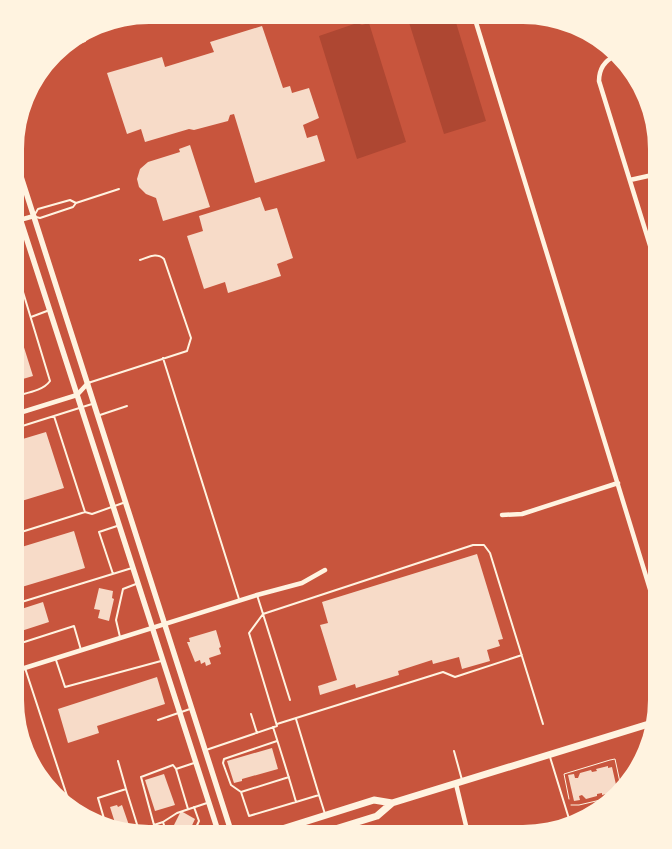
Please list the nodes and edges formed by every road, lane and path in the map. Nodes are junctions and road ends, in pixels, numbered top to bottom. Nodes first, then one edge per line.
1 (476, 24) edge
2 (610, 59) edge
3 (648, 176) edge
4 (630, 180) junction
5 (24, 185) edge
6 (119, 189) dead end
7 (76, 203) junction
8 (34, 216) junction
9 (24, 218) edge
10 (24, 237) edge
11 (648, 239) edge
12 (140, 260) dead end
13 (24, 295) edge
14 (50, 310) junction
15 (31, 317) junction
16 (163, 358) junction
17 (88, 383) junction
18 (24, 394) edge
19 (77, 395) junction
20 (94, 404) junction
21 (127, 406) dead end
22 (81, 408) junction
23 (24, 412) edge
24 (98, 415) junction
25 (54, 416) junction
26 (24, 425) edge
27 (618, 483) junction
28 (126, 502) junction
29 (113, 507) junction
30 (85, 512) junction
31 (502, 515) dead end
32 (119, 525) junction
33 (24, 531) edge
34 (133, 567) junction
35 (325, 570) dead end
36 (113, 574) junction
37 (648, 582) edge
38 (138, 584) junction
39 (257, 595) junction
40 (24, 601) edge
41 (240, 601) junction
42 (263, 614) junction
43 (165, 624) junction
44 (152, 628) junction
45 (120, 638) junction
46 (24, 642) edge
47 (81, 650) junction
48 (522, 655) junction
49 (56, 658) junction
50 (163, 660) junction
51 (25, 668) joint
52 (290, 700) dead end
53 (192, 708) junction
54 (180, 712) junction
55 (251, 714) dead end
56 (295, 718) junction
57 (158, 720) dead end
58 (277, 724) junction
59 (543, 724) dead end
60 (646, 725) edge
61 (273, 727) junction
62 (257, 732) junction
63 (277, 741) junction
64 (206, 750) junction
65 (454, 751) dead end
66 (550, 755) junction
67 (118, 761) dead end
68 (196, 762) junction
69 (176, 769) junction
70 (289, 777) junction
71 (619, 780) edge
72 (459, 782) junction
73 (126, 789) junction
74 (241, 792) junction
75 (66, 794) edge
76 (318, 795) junction
77 (597, 801) edge
78 (296, 802) junction
79 (208, 803) junction
80 (392, 803) junction
81 (194, 808) junction
82 (188, 809) junction
83 (325, 815) junction
84 (103, 817) edge
85 (568, 817) edge
86 (164, 822) junction
87 (137, 825) edge
88 (165, 825) edge
89 (197, 825) edge
90 (215, 825) edge
91 (229, 825) edge
92 (294, 825) edge
93 (347, 825) edge
94 (466, 825) edge

1 - 27 street
2 - 4 street
3 - 4 street
4 - 11 street
5 - 8 main road
6 - 7 lane
7 - 8 lane
7 - 8 lane
8 - 9 street
8 - 17 main road
10 - 14 main road
12 - 16 lane
13 - 15 lane
14 - 15 lane
14 - 19 main road
15 - 18 lane
16 - 17 lane
16 - 41 lane
17 - 19 street
17 - 20 main road
19 - 22 main road
19 - 23 street
20 - 22 lane
20 - 24 main road
21 - 24 lane
22 - 25 lane
22 - 29 main road
24 - 28 main road
25 - 26 lane
25 - 30 lane
27 - 31 street
27 - 37 street
28 - 29 lane
28 - 43 main road
29 - 30 lane
29 - 32 main road
30 - 33 lane
32 - 34 main road
32 - 36 lane
34 - 36 lane
34 - 38 main road
35 - 39 street
36 - 40 lane
38 - 44 main road
38 - 45 lane
39 - 41 street
39 - 42 lane
41 - 43 street
42 - 48 lane
42 - 52 lane
42 - 58 lane
43 - 44 street
43 - 53 main road
44 - 45 street
44 - 50 main road
45 - 47 street
46 - 47 lane
47 - 49 street
48 - 56 lane
48 - 59 lane
49 - 50 lane
49 - 51 street
50 - 54 main road
51 - 75 lane
53 - 54 lane
53 - 64 main road
54 - 57 lane
54 - 68 main road
55 - 62 lane
56 - 58 lane
56 - 76 lane
58 - 61 lane
60 - 66 main road
61 - 62 lane
61 - 63 lane
62 - 64 lane
63 - 70 lane
63 - 74 lane
64 - 91 main road
65 - 72 lane
66 - 72 main road
66 - 85 lane
67 - 73 lane
68 - 69 lane
68 - 79 main road
69 - 82 lane
69 - 86 lane
70 - 74 lane
70 - 78 lane
71 - 77 path
72 - 80 main road
72 - 94 street
73 - 84 lane
73 - 87 lane
74 - 78 lane
76 - 78 lane
76 - 83 lane
79 - 81 lane
79 - 90 main road
80 - 83 main road
80 - 93 main road
81 - 82 lane
81 - 89 lane
82 - 86 lane
83 - 92 main road
86 - 88 lane

